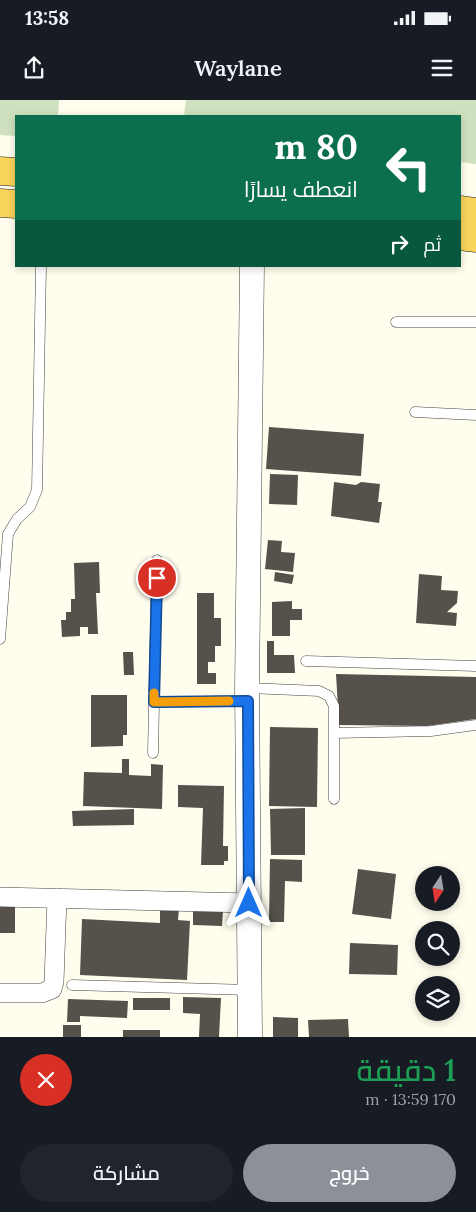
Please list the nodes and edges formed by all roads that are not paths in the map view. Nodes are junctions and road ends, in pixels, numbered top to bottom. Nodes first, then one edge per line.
1 (0, 170) edge
2 (15, 172) edge
3 (0, 203) edge
4 (15, 204) edge
5 (461, 210) edge
6 (476, 212) edge
7 (461, 236) edge
8 (476, 238) edge
9 (41, 267) edge
10 (252, 267) edge
11 (396, 322) dead end
12 (476, 322) edge
13 (415, 412) dead end
14 (476, 415) edge
15 (157, 560) dead end
16 (0, 639) edge
17 (306, 661) dead end
18 (476, 666) edge
19 (248, 695) junction
20 (154, 702) junction
21 (476, 725) edge
22 (334, 732) junction
23 (153, 753) dead end
24 (334, 799) dead end
25 (0, 897) edge
26 (56, 898) junction
27 (249, 903) junction
28 (72, 985) dead end
29 (250, 990) junction
30 (0, 993) edge
31 (250, 1037) edge

1 - 2 highway
3 - 4 highway
5 - 6 highway
7 - 8 highway
9 - 16 lane
10 - 19 street
11 - 12 lane
13 - 14 lane
15 - 20 lane
17 - 18 lane
19 - 20 lane
19 - 22 lane
19 - 27 street
20 - 23 lane
21 - 22 lane
22 - 24 lane
25 - 26 street
26 - 27 street
26 - 30 street
27 - 29 street
28 - 29 lane
29 - 31 street

